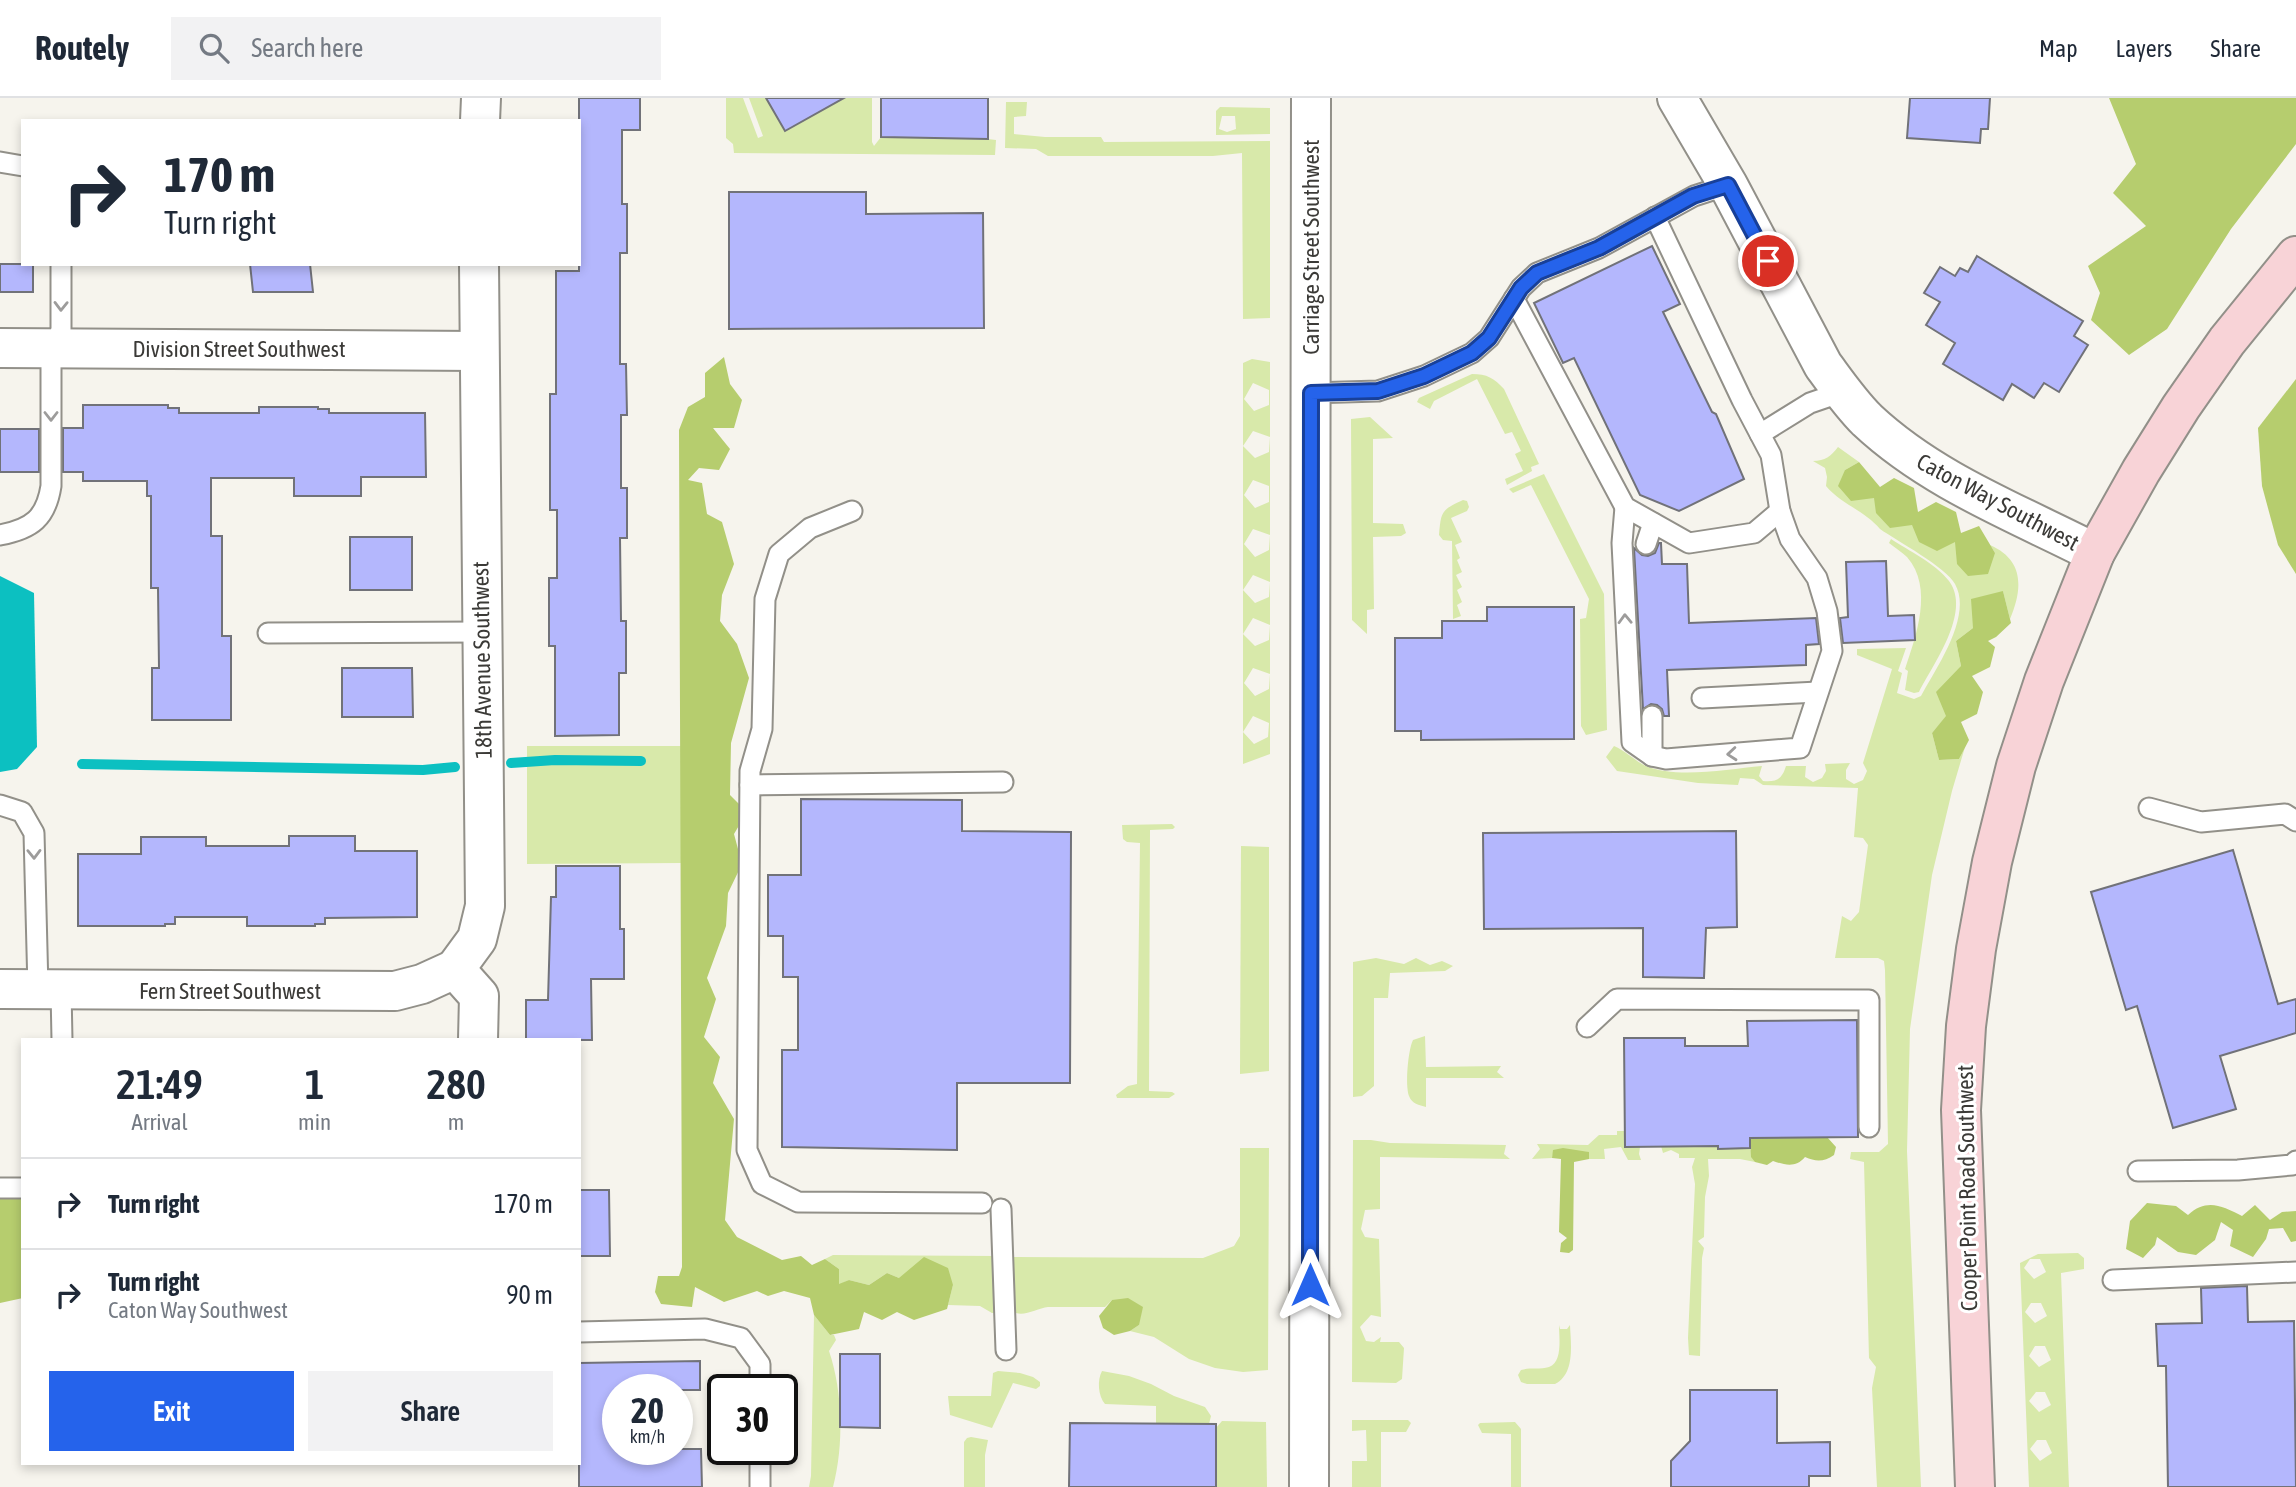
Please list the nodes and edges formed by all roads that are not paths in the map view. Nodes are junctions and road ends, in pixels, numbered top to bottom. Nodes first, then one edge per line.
1 (481, 98) edge
2 (1311, 98) edge
3 (1677, 98) edge
4 (480, 119) edge
5 (0, 162) edge
6 (21, 166) edge
7 (1728, 185) junction
8 (1655, 217) junction
9 (2296, 256) edge
10 (61, 266) edge
11 (479, 266) edge
12 (1514, 299) junction
13 (0, 348) edge
14 (56, 348) junction
15 (478, 351) junction
16 (1842, 392) junction
17 (1311, 393) junction
18 (1760, 435) junction
19 (1625, 507) junction
20 (852, 511) dead end
21 (1780, 511) junction
22 (1653, 523) junction
23 (0, 534) edge
24 (1646, 544) dead end
25 (2095, 553) junction
26 (481, 632) junction
27 (268, 633) dead end
28 (1818, 692) junction
29 (1702, 698) dead end
30 (1652, 716) dead end
31 (1652, 756) junction
32 (1003, 782) dead end
33 (750, 785) junction
34 (0, 805) edge
35 (2149, 808) dead end
36 (2296, 821) edge
37 (455, 968) junction
38 (0, 989) edge
39 (49, 990) junction
40 (1587, 1027) dead end
41 (61, 1038) edge
42 (478, 1038) edge
43 (1869, 1127) dead end
44 (2296, 1161) edge
45 (2138, 1171) dead end
46 (0, 1188) edge
47 (21, 1188) edge
48 (982, 1203) dead end
49 (1001, 1209) dead end
50 (2296, 1272) edge
51 (2113, 1280) dead end
52 (581, 1332) edge
53 (1006, 1350) dead end
54 (760, 1374) edge
55 (760, 1465) edge
56 (760, 1487) edge
57 (1309, 1487) edge
58 (1975, 1487) edge

1 - 4 street
2 - 17 street, Carriage Street Southwest
3 - 7 street, Caton Way Southwest
5 - 6 lane
7 - 8 lane
7 - 16 street, Caton Way Southwest
8 - 12 lane
8 - 18 lane
9 - 25 main road, Cooper Point Road Southwest
10 -> 14 lane
11 - 15 street, 18th Avenue Southwest
12 - 17 lane
12 - 19 lane
13 - 14 street, Division Street Southwest
14 - 15 street, Division Street Southwest
14 -> 23 lane
15 - 26 street, 18th Avenue Southwest
16 - 18 lane
16 - 25 street, Caton Way Southwest
17 - 57 street, Carriage Street Southwest
18 - 21 lane
19 - 22 lane
31 -> 19 lane
20 - 33 lane
21 - 22 lane
21 - 28 lane
22 - 24 lane
25 - 58 main road, Cooper Point Road Southwest
26 - 27 lane
26 - 37 street, 18th Avenue Southwest
28 - 29 lane
28 -> 31 lane
30 - 31 lane
32 - 33 lane
33 - 48 lane
34 -> 39 lane
35 - 36 lane
37 - 39 street, Fern Street Southwest
37 - 42 street
38 - 39 street, Fern Street Southwest
39 - 41 lane
40 - 43 lane
44 - 45 lane
46 - 47 lane
49 - 53 lane
50 - 51 lane
52 - 54 lane
55 - 56 lane

